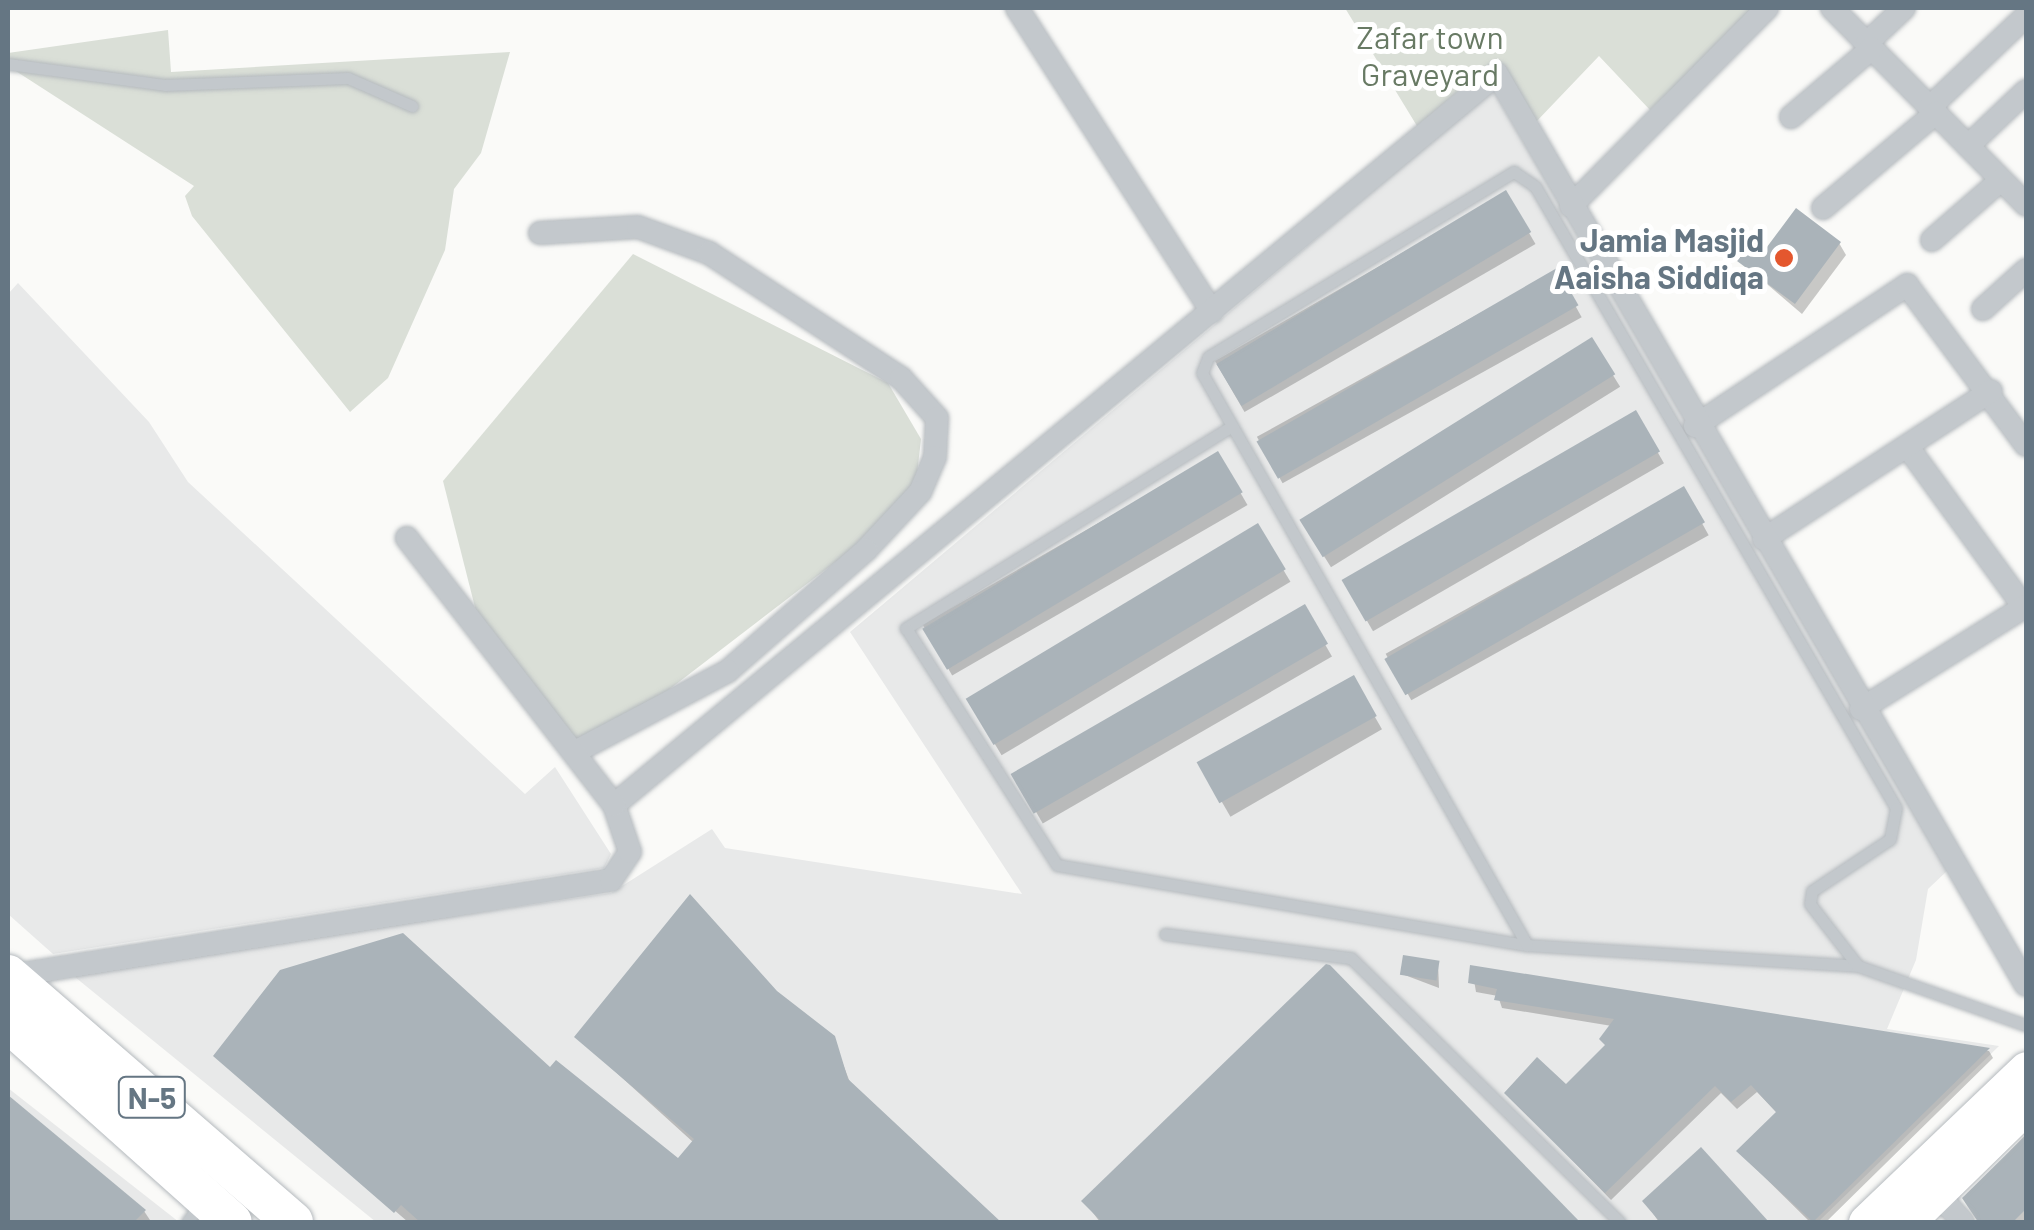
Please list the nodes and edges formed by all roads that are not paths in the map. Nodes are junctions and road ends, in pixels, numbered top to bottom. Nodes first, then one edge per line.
1 (1017, 8) edge
2 (1766, 8) edge
3 (1832, 8) edge
4 (1904, 8) edge
5 (2026, 16) edge
6 (1870, 46) junction
7 (8, 64) edge
8 (2026, 91) edge
9 (412, 106) dead end
10 (1933, 110) junction
11 (1791, 117) dead end
12 (1968, 146) junction
13 (2001, 180) junction
14 (1570, 206) junction
15 (2026, 206) edge
16 (1823, 208) dead end
17 (540, 234) dead end
18 (1932, 240) dead end
19 (2026, 270) edge
20 (1983, 309) dead end
21 (1212, 312) junction
22 (1992, 391) junction
23 (1232, 426) junction
24 (1695, 426) junction
25 (2026, 445) edge
26 (1906, 446) junction
27 (408, 538) dead end
28 (1764, 540) junction
29 (2025, 606) edge
30 (1861, 709) junction
31 (579, 750) junction
32 (614, 805) junction
33 (1165, 934) dead end
34 (1528, 944) junction
35 (1858, 966) junction
36 (8, 976) edge
37 (2026, 985) edge
38 (8, 1022) edge
39 (2026, 1026) edge
40 (2026, 1069) edge
41 (2026, 1106) edge
42 (1937, 1194) junction
43 (208, 1214) edge
44 (293, 1222) edge
45 (1620, 1222) edge
46 (1866, 1222) edge
47 (1907, 1222) edge
48 (1963, 1222) edge

1 - 21 street
2 - 14 street
3 - 6 street
4 - 6 street
5 - 10 street
6 - 10 street
6 - 11 street
7 - 9 lane
8 - 12 street
10 - 12 street
10 - 16 street
12 - 13 street
13 - 15 street
13 - 18 street
14 - 21 street
14 - 24 street
17 - 31 street
19 - 20 street
21 - 32 street
22 - 24 street
22 - 25 street
22 - 26 street
23 - 34 lane
23 - 34 lane
23 - 35 lane
24 - 28 street
26 - 28 street
26 - 29 street
27 - 31 street
28 - 30 street
29 - 30 street
30 - 37 street
31 - 32 street
32 - 36 street
33 - 45 lane
34 - 35 lane
35 - 39 lane
36 - 44 highway, N-5
38 - 43 highway, N-5
40 - 46 main road
41 - 42 main road
42 - 47 main road
42 - 48 street

